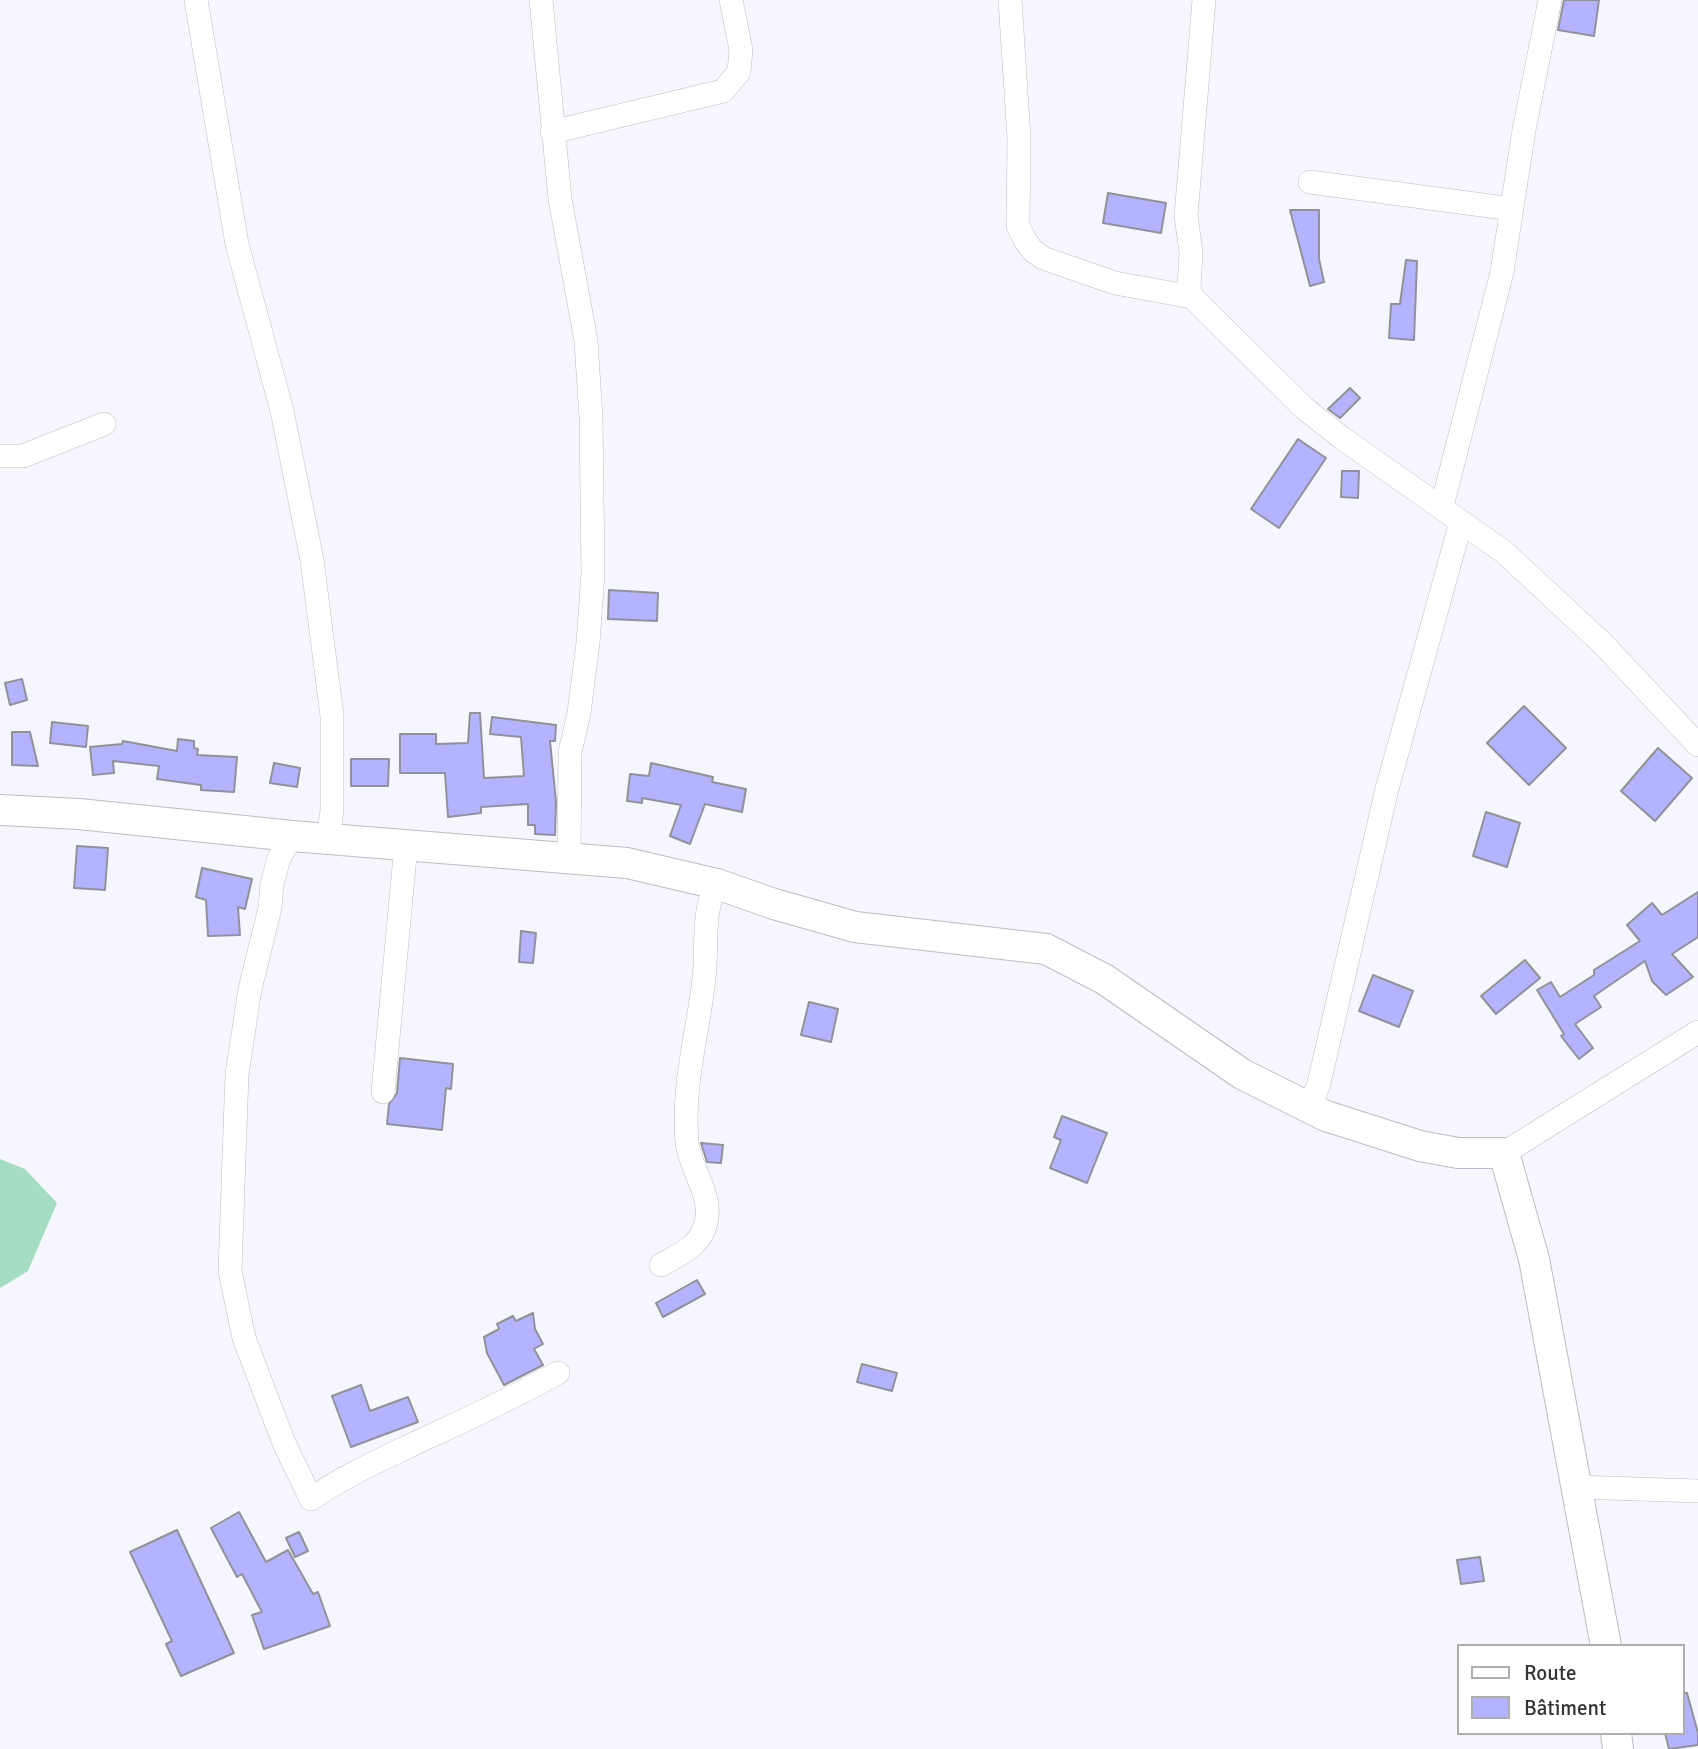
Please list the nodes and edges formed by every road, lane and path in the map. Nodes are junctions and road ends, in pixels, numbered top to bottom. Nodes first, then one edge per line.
1 (196, 0) edge
2 (541, 0) edge
3 (731, 0) edge
4 (1010, 0) edge
5 (1204, 0) edge
6 (1550, 0) edge
7 (552, 132) junction
8 (1310, 182) dead end
9 (1512, 209) junction
10 (1192, 297) junction
11 (104, 424) dead end
12 (0, 456) edge
13 (1442, 506) junction
14 (1461, 522) junction
15 (1698, 745) edge
16 (0, 810) edge
17 (292, 836) junction
18 (328, 839) junction
19 (406, 845) junction
20 (569, 859) junction
21 (717, 884) junction
22 (1698, 1032) edge
23 (383, 1092) dead end
24 (1310, 1108) junction
25 (1504, 1153) junction
26 (661, 1265) dead end
27 (558, 1374) dead end
28 (1577, 1487) junction
29 (1698, 1491) edge
30 (1606, 1644) edge

1 - 18 street
2 - 7 street
3 - 7 street
4 - 10 street
5 - 10 street
6 - 9 street
7 - 20 street
8 - 9 street
9 - 13 street
10 - 13 street
11 - 12 street
13 - 14 street
14 - 15 street
14 - 24 street
16 - 17 main road
17 - 18 main road
17 - 27 street
18 - 19 main road
19 - 20 main road
19 - 23 street
20 - 21 main road
21 - 24 main road
21 - 26 street
22 - 25 street
24 - 25 main road
25 - 28 main road
28 - 29 street
28 - 30 main road

